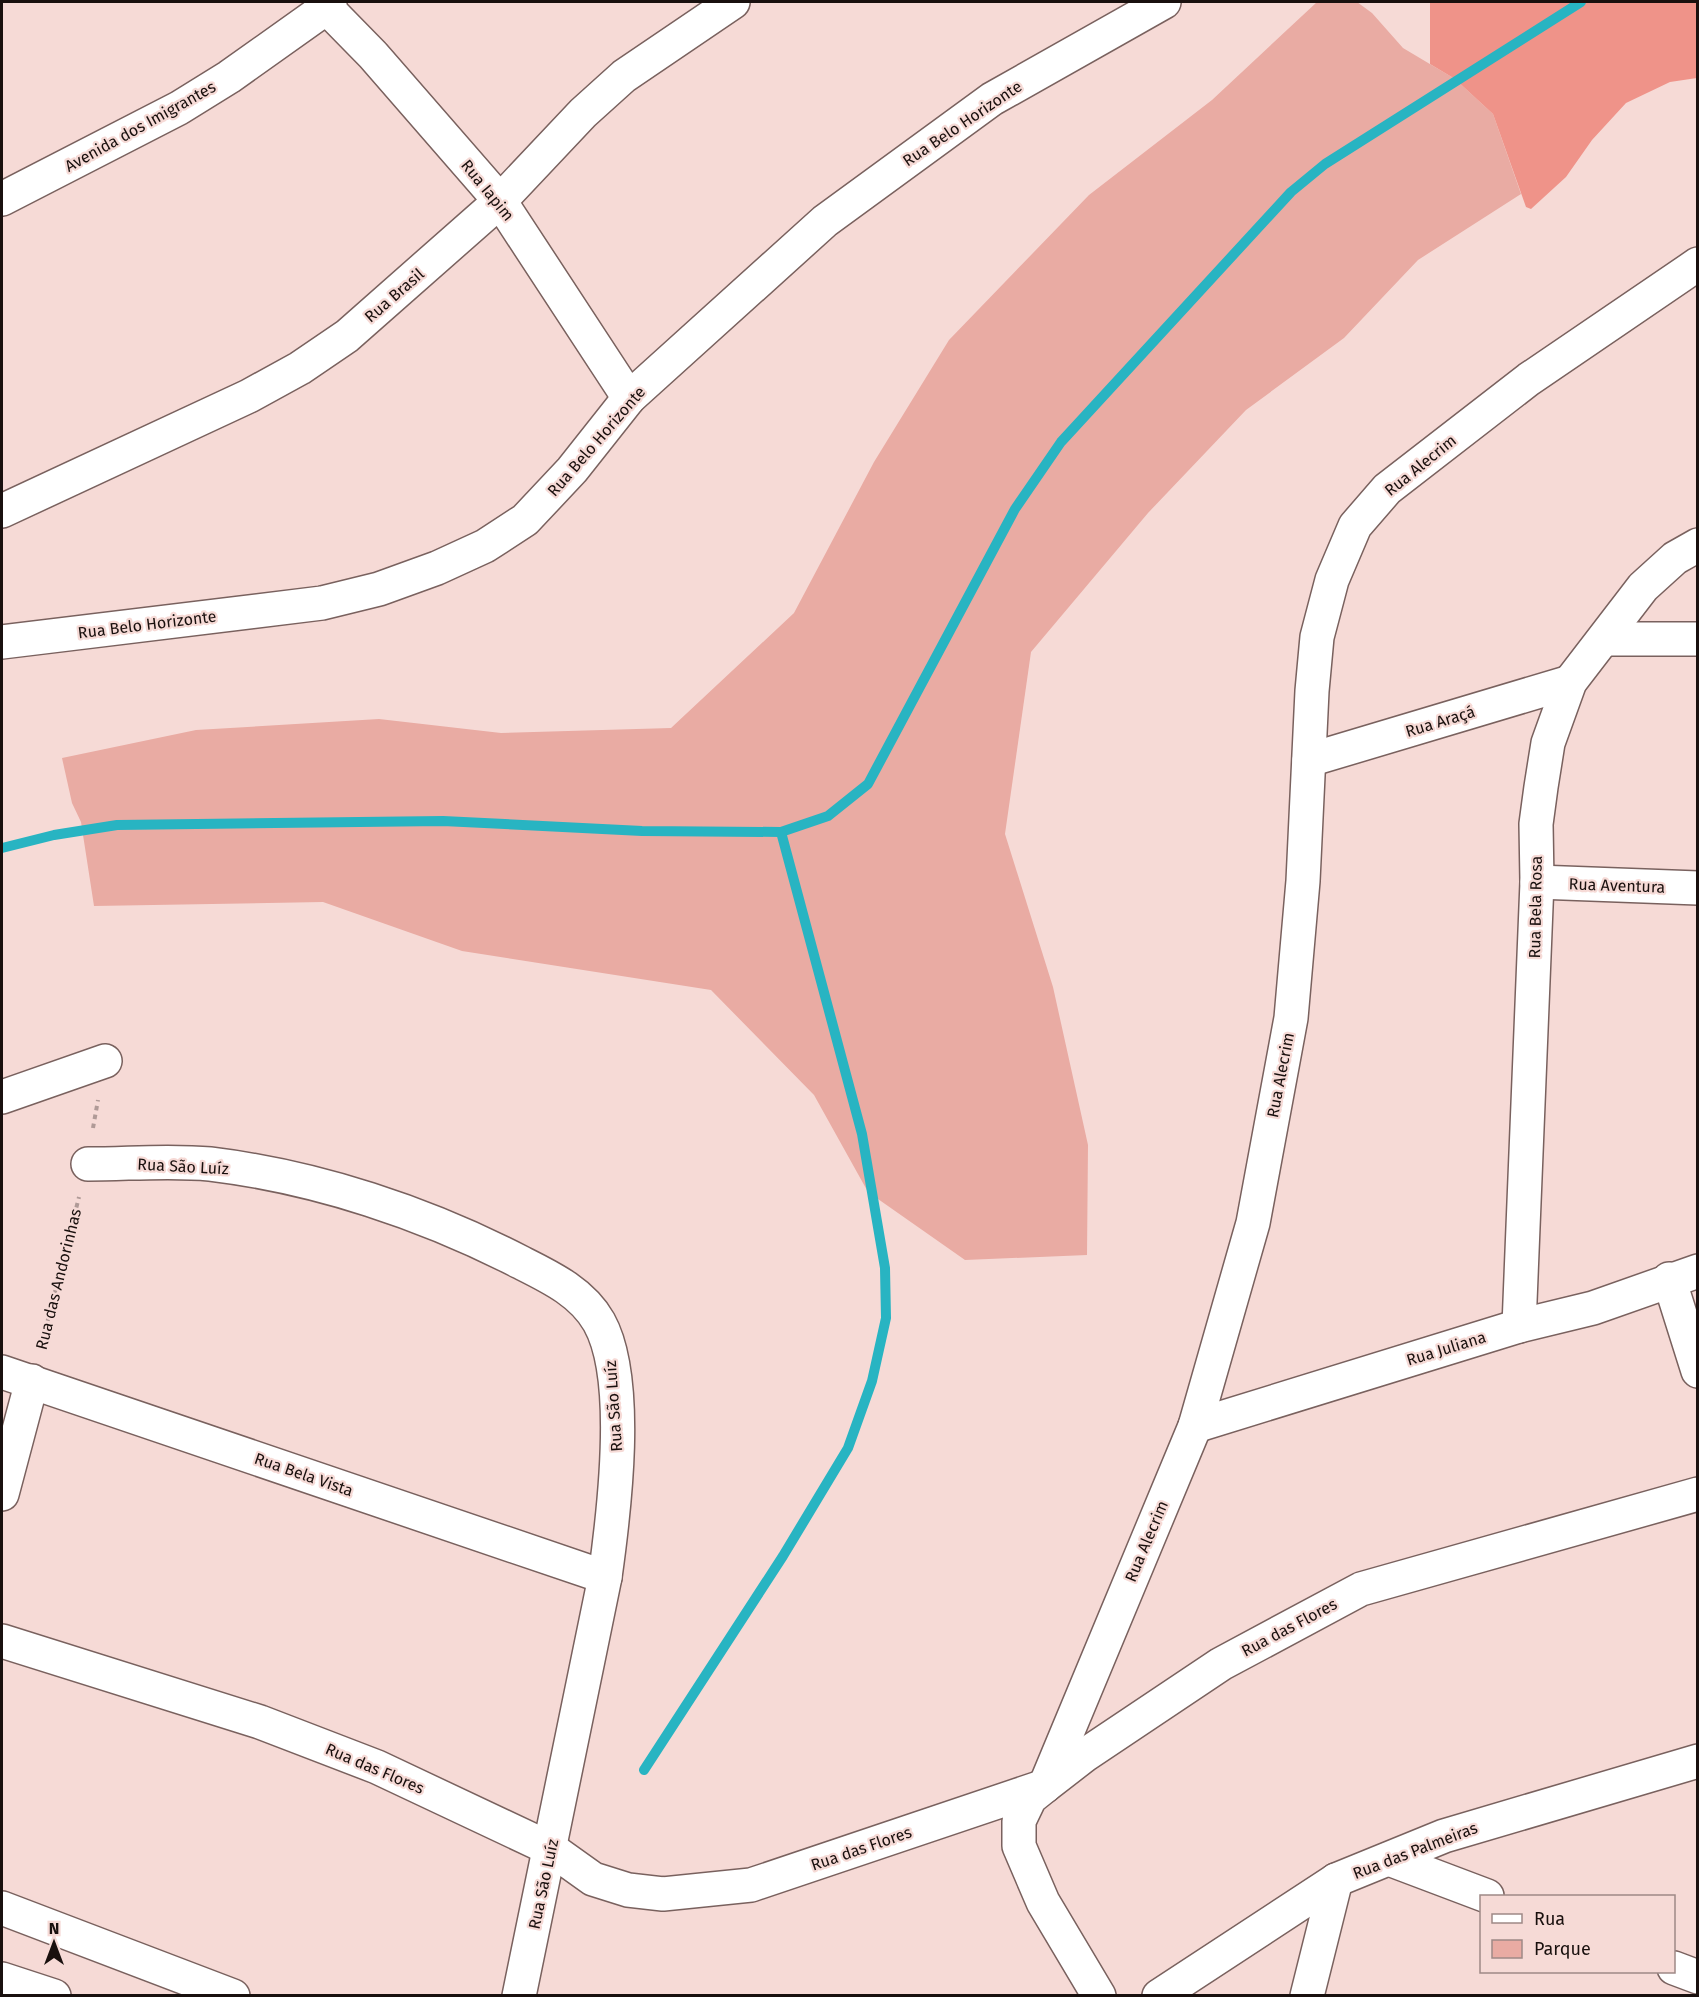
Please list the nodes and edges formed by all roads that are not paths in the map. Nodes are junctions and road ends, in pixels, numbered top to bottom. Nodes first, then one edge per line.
1 (733, 2) edge
2 (1164, 2) edge
3 (326, 4) edge
4 (2, 200) edge
5 (500, 201) junction
6 (1698, 264) edge
7 (630, 398) junction
8 (2, 510) edge
9 (1698, 545) edge
10 (1605, 639) junction
11 (1698, 639) edge
12 (2, 642) edge
13 (1570, 682) junction
14 (1310, 760) junction
15 (1537, 882) junction
16 (1698, 888) edge
17 (105, 1061) road end
18 (2, 1097) edge
19 (88, 1164) road end
20 (1683, 1275) edge
21 (1519, 1326) junction
22 (1698, 1371) edge
23 (17, 1377) edge
24 (1195, 1426) junction
25 (2, 1494) edge
26 (1698, 1494) edge
27 (605, 1577) junction
28 (2, 1641) edge
29 (1698, 1761) edge
30 (1045, 1786) junction
31 (551, 1849) junction
32 (1389, 1859) junction
33 (1336, 1880) junction
34 (1484, 1895) edge
35 (2, 1908) edge
36 (1675, 1968) edge
37 (1698, 1977) edge
38 (2, 1979) edge
39 (54, 1995) edge
40 (233, 1995) edge
41 (519, 1995) edge
42 (1099, 1995) edge
43 (1159, 1995) edge
44 (1307, 1995) edge

1 - 5 street, Rua Brasil
2 - 7 street, Rua Belo Horizonte
3 - 4 street, Avenida dos Imigrantes
3 - 5 street, Rua Iapim
5 - 7 street, Rua Iapim
5 - 8 street, Rua Brasil
6 - 14 street, Rua Alecrim
7 - 12 street, Rua Belo Horizonte
9 - 10 street, Rua Bela Rosa
10 - 11 street
10 - 13 street, Rua Bela Rosa
13 - 14 street, Rua Araçá
13 - 15 street, Rua Bela Rosa
14 - 24 street, Rua Alecrim
15 - 16 street, Rua Aventura
15 - 21 street, Rua Bela Rosa
17 - 18 street
19 - 27 street, Rua São Luíz
20 - 21 street, Rua Juliana
20 - 22 street
21 - 24 street, Rua Juliana
23 - 25 street
23 - 27 street, Rua Bela Vista
24 - 30 street, Rua Alecrim
26 - 30 street, Rua das Flores
27 - 31 street, Rua São Luíz
28 - 31 street, Rua das Flores
29 - 32 street, Rua das Palmeiras
30 - 31 street, Rua das Flores
30 - 42 street, Rua Alecrim
31 - 41 street, Rua São Luíz
32 - 33 street, Rua das Palmeiras
32 - 34 street
33 - 43 street, Rua das Palmeiras
33 - 44 street
35 - 40 street
36 - 37 street
38 - 39 street

